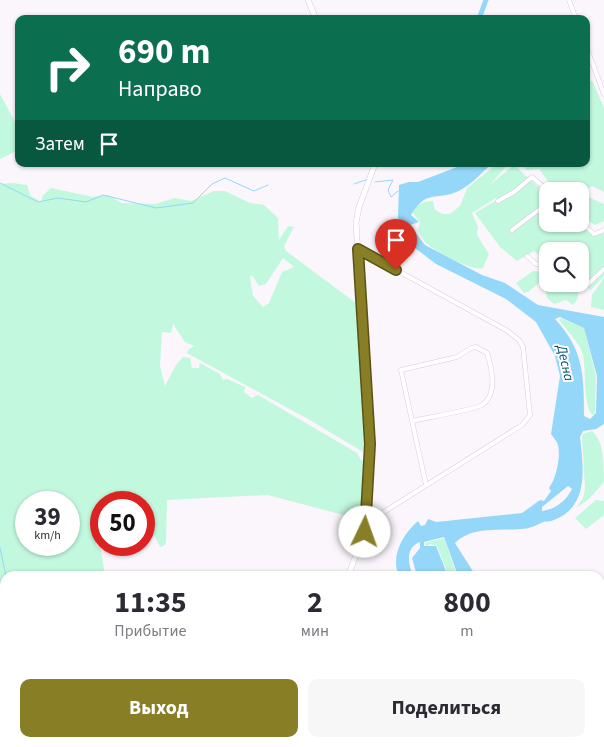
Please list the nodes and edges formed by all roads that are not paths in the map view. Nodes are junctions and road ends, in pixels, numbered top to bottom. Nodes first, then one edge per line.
1 (308, 0) edge
2 (569, 0) edge
3 (314, 15) edge
4 (575, 15) edge
5 (590, 57) edge
6 (604, 94) edge
7 (374, 167) edge
8 (539, 183) edge
9 (498, 201) dead end
10 (539, 210) edge
11 (589, 229) edge
12 (512, 230) dead end
13 (604, 230) edge
14 (358, 249) junction
15 (527, 256) dead end
16 (539, 264) edge
17 (604, 269) edge
18 (589, 283) edge
19 (412, 421) junction
20 (426, 485) junction
21 (366, 518) junction
22 (350, 571) edge

1 - 3 main road
2 - 4 street
5 - 6 street
7 - 14 main road
8 - 9 street
10 - 12 street
11 - 13 street
14 - 20 street
14 - 21 main road
15 - 16 street
17 - 18 street
19 - 19 street
19 - 20 street
20 - 21 street
21 - 22 main road

